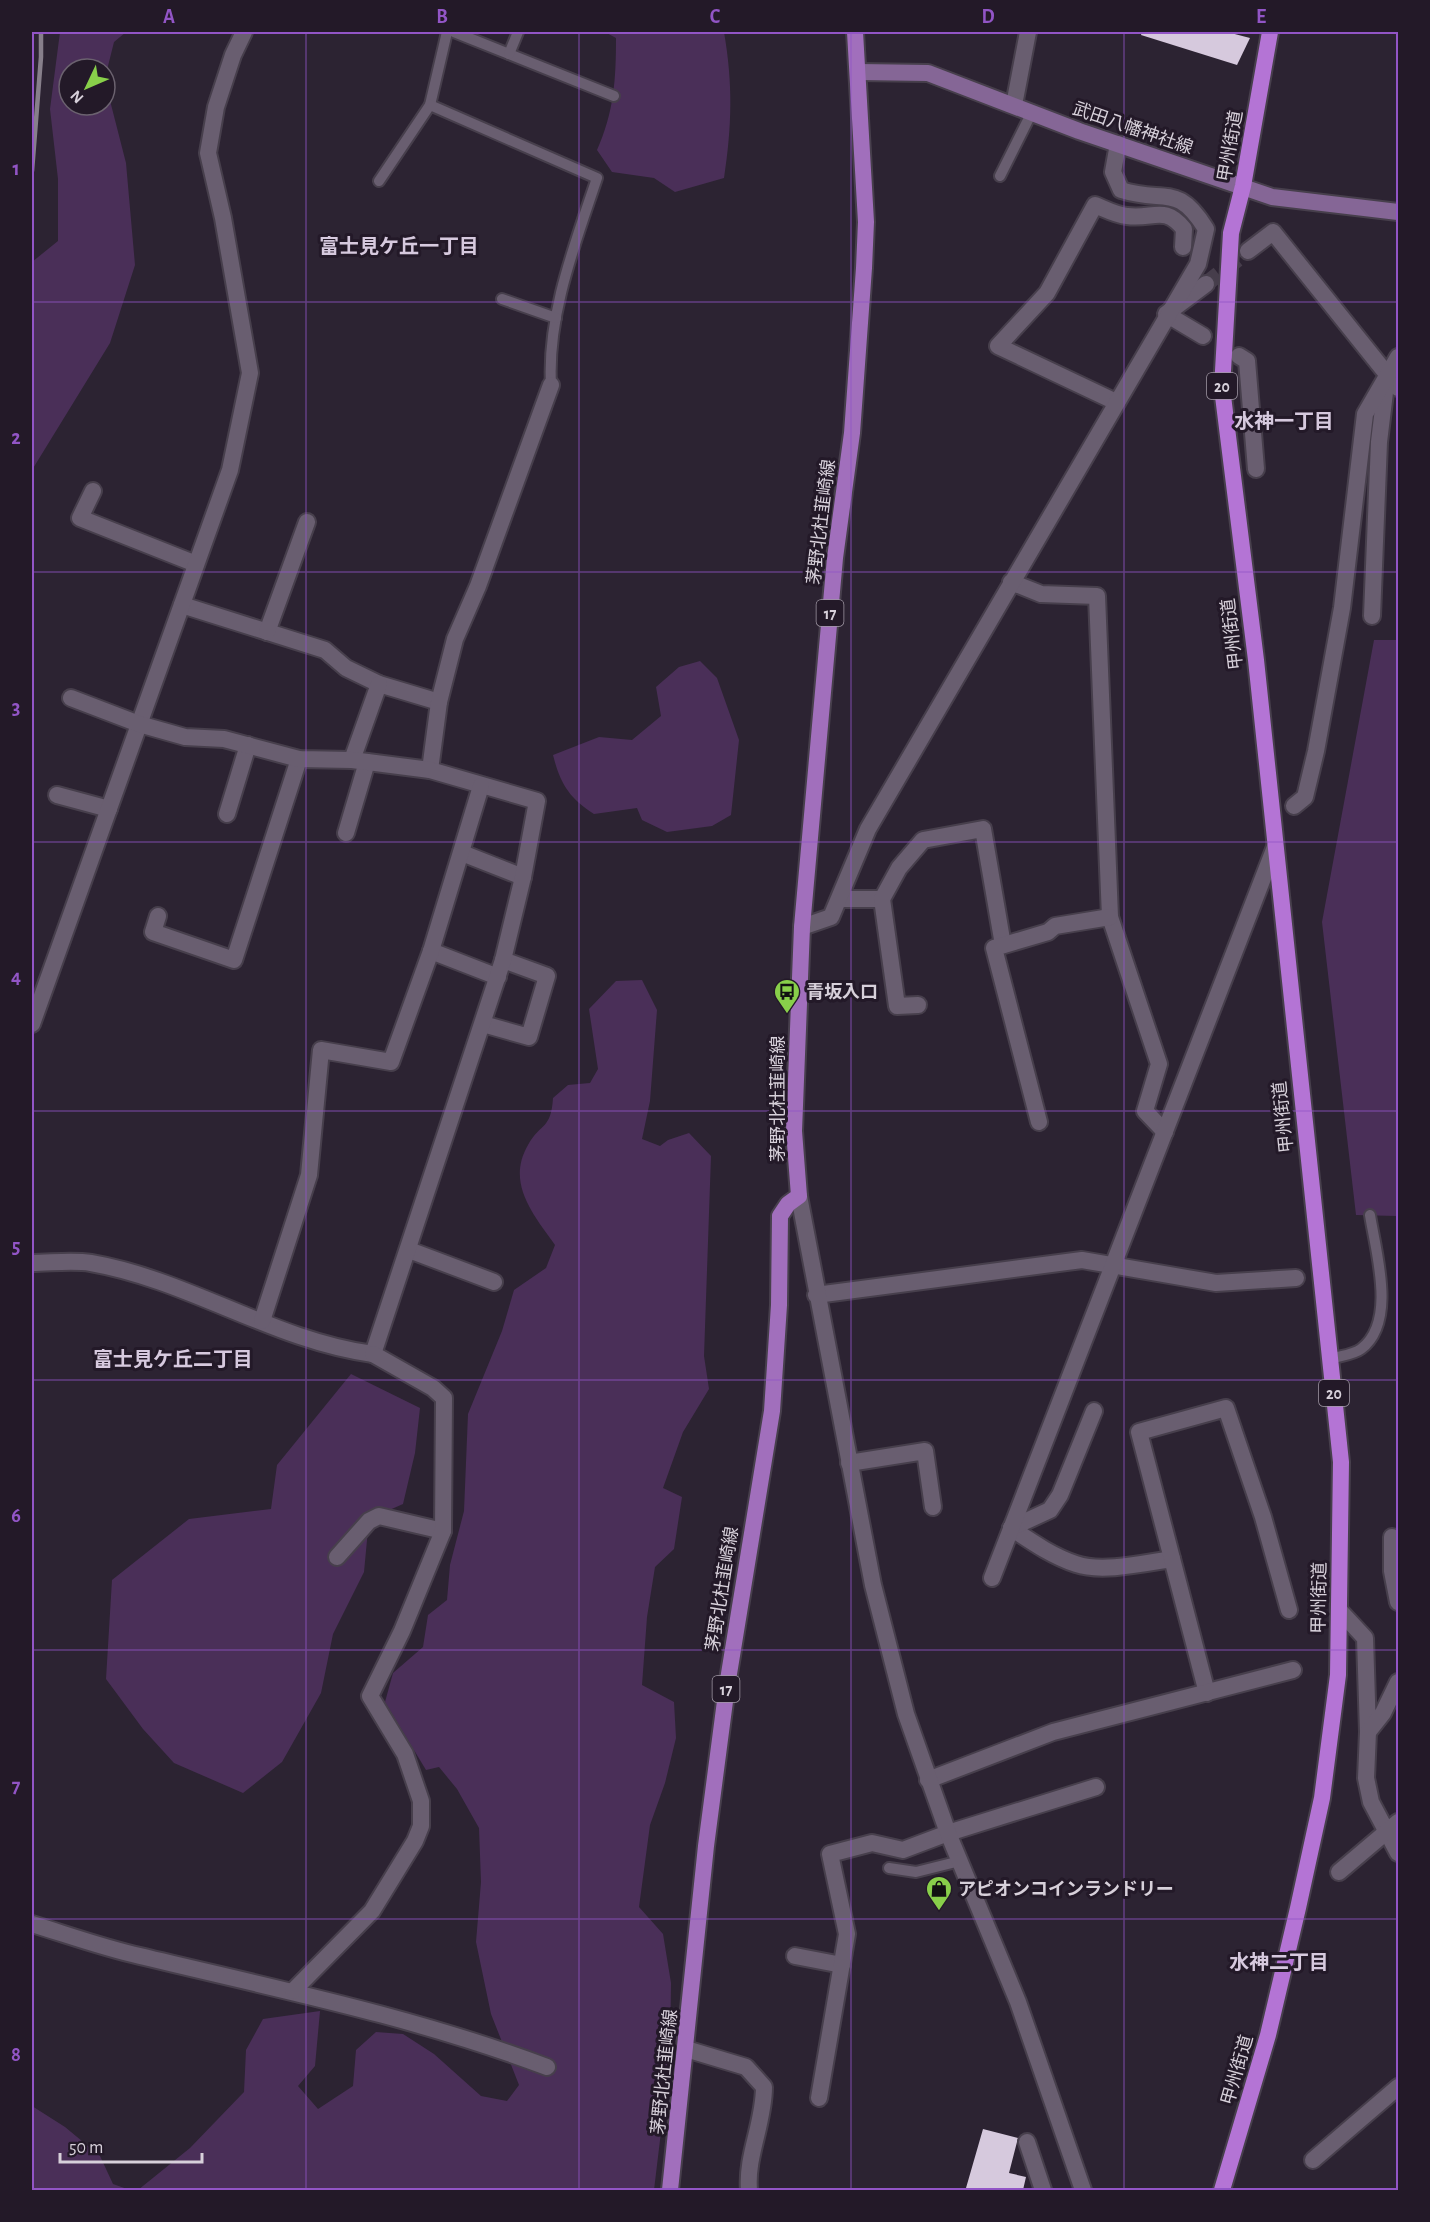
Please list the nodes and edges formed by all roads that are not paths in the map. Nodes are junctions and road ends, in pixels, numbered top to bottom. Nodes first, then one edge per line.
1 (244, 32) edge
2 (447, 32) edge
3 (454, 32) edge
4 (518, 32) edge
5 (855, 32) edge
6 (1028, 32) edge
7 (1270, 32) edge
8 (509, 54) junction
9 (859, 72) junction
10 (614, 96) dead end
11 (430, 105) junction
12 (1014, 105) junction
13 (1032, 112) junction
14 (1118, 144) junction
15 (1000, 176) dead end
16 (379, 181) dead end
17 (1243, 186) junction
18 (1159, 205) junction
19 (1398, 212) edge
20 (1183, 247) dead end
21 (1248, 251) tunnel mouth
22 (1206, 284) tunnel mouth
23 (502, 299) dead end
24 (1166, 314) junction
25 (556, 318) junction
26 (1203, 336) dead end
27 (1239, 356) dead end
28 (1398, 357) edge
29 (1387, 374) junction
30 (551, 385) joint
31 (1398, 388) edge
32 (1116, 402) junction
33 (1256, 470) dead end
34 (93, 491) dead end
35 (307, 522) dead end
36 (196, 564) junction
37 (1011, 582) junction
38 (182, 605) junction
39 (1372, 616) dead end
40 (267, 632) junction
41 (380, 684) junction
42 (71, 698) dead end
43 (439, 702) junction
44 (139, 724) junction
45 (248, 746) junction
46 (299, 759) junction
47 (359, 761) junction
48 (430, 770) junction
49 (482, 786) junction
50 (57, 795) dead end
51 (1294, 806) dead end
52 (109, 809) junction
53 (227, 814) dead end
54 (346, 832) dead end
55 (1275, 847) junction
56 (462, 853) junction
57 (523, 877) junction
58 (840, 899) junction
59 (882, 899) junction
60 (158, 916) dead end
61 (1110, 916) junction
62 (802, 927) junction
63 (1003, 945) junction
64 (431, 951) junction
65 (503, 960) junction
66 (498, 977) junction
67 (918, 1005) dead end
68 (32, 1024) edge
69 (483, 1024) junction
70 (1039, 1122) dead end
71 (1165, 1132) junction
72 (799, 1196) junction
73 (1370, 1215) dead end
74 (409, 1250) junction
75 (32, 1263) edge
76 (1112, 1267) junction
77 (1296, 1278) dead end
78 (494, 1282) dead end
79 (816, 1295) junction
80 (262, 1321) junction
81 (373, 1354) junction
82 (1330, 1359) junction
83 (1094, 1411) dead end
84 (849, 1463) junction
85 (933, 1508) dead end
86 (1011, 1528) junction
87 (443, 1531) junction
88 (1392, 1537) dead end
89 (337, 1557) dead end
90 (1172, 1559) junction
91 (992, 1578) dead end
92 (1398, 1600) edge
93 (1289, 1610) dead end
94 (1339, 1610) junction
95 (1293, 1670) dead end
96 (1398, 1682) edge
97 (1207, 1692) junction
98 (1368, 1732) junction
99 (928, 1780) junction
100 (1095, 1787) dead end
101 (1398, 1822) edge
102 (948, 1833) junction
103 (1386, 1833) junction
104 (1398, 1853) edge
105 (960, 1861) junction
106 (889, 1868) dead end
107 (1339, 1872) dead end
108 (32, 1924) edge
109 (795, 1956) dead end
110 (842, 1965) junction
111 (293, 1991) junction
112 (686, 2049) junction
113 (547, 2067) dead end
114 (1398, 2087) edge
115 (819, 2098) dead end
116 (1027, 2142) dead end
117 (1313, 2160) dead end
118 (670, 2190) edge
119 (749, 2190) edge
120 (1043, 2190) edge
121 (1083, 2190) edge
122 (1222, 2190) edge

1 - 36 street
2 - 11 lane
3 - 8 lane
4 - 8 lane
5 - 9 main road, 茅野北杜韮崎線 / 17
6 - 12 street
7 - 17 highway, 甲州街道 / 20
8 - 10 lane
9 - 12 main road, 武田八幡神社線
9 - 62 main road, 茅野北杜韮崎線 / 17
11 - 16 lane
11 - 25 lane
12 - 13 main road, 武田八幡神社線
13 - 14 main road, 武田八幡神社線
13 - 15 lane
14 - 17 main road, 武田八幡神社線
14 - 18 street
17 - 19 main road, 武田八幡神社線
17 - 55 highway, 甲州街道 / 20
18 - 20 street
18 - 24 street
18 - 32 street
21 - 29 street
22 - 24 street
23 - 25 lane
24 - 26 street
24 - 32 street
25 - 30 lane
27 - 33 street
28 - 29 street
29 - 31 street
29 - 39 street
29 - 51 street
30 - 43 street
32 - 37 street
34 - 36 street
35 - 40 street
36 - 38 street
37 - 58 street
37 - 61 street
38 - 40 street
38 - 44 street
40 - 41 street
41 - 43 street
41 - 47 street
42 - 44 street
43 - 48 street
44 - 45 street
44 - 52 street
45 - 46 street
45 - 53 street
46 - 47 street
46 - 60 street
47 - 48 street
47 - 54 street
48 - 49 street
49 - 56 street
49 - 57 street
50 - 52 street
52 - 68 street
55 - 71 street
55 - 82 highway, 甲州街道 / 20
56 - 57 street
56 - 64 street
57 - 65 street
58 - 59 street
58 - 62 street
59 - 63 street
59 - 67 street
61 - 63 street
61 - 71 street
62 - 72 main road, 茅野北杜韮崎線 / 17
63 - 70 street
64 - 66 street
64 - 80 street
65 - 66 street
65 - 69 street
66 - 69 street
69 - 74 street
71 - 76 street
72 - 79 street
72 - 112 main road, 茅野北杜韮崎線 / 17
73 - 82 lane
74 - 78 street
74 - 81 street
75 - 80 street
76 - 77 street
76 - 79 street
76 - 86 street
79 - 84 street
80 - 81 street
81 - 87 street
82 - 94 highway, 甲州街道 / 20
83 - 86 street
84 - 85 street
84 - 99 street
86 - 90 street
86 - 91 street
87 - 89 street
87 - 111 street
88 - 92 street
90 - 93 street
90 - 97 street
94 - 98 street
94 - 122 highway, 甲州街道 / 20
95 - 97 street
96 - 98 street
97 - 99 street
98 - 103 street
99 - 102 street
100 - 102 street
101 - 103 street
102 - 105 street
102 - 110 street
103 - 104 street
103 - 107 street
105 - 106 lane
105 - 121 street
108 - 111 street
109 - 110 street
110 - 115 street
111 - 113 street
112 - 118 main road, 茅野北杜韮崎線 / 17
112 - 119 street
114 - 117 street
116 - 120 street

